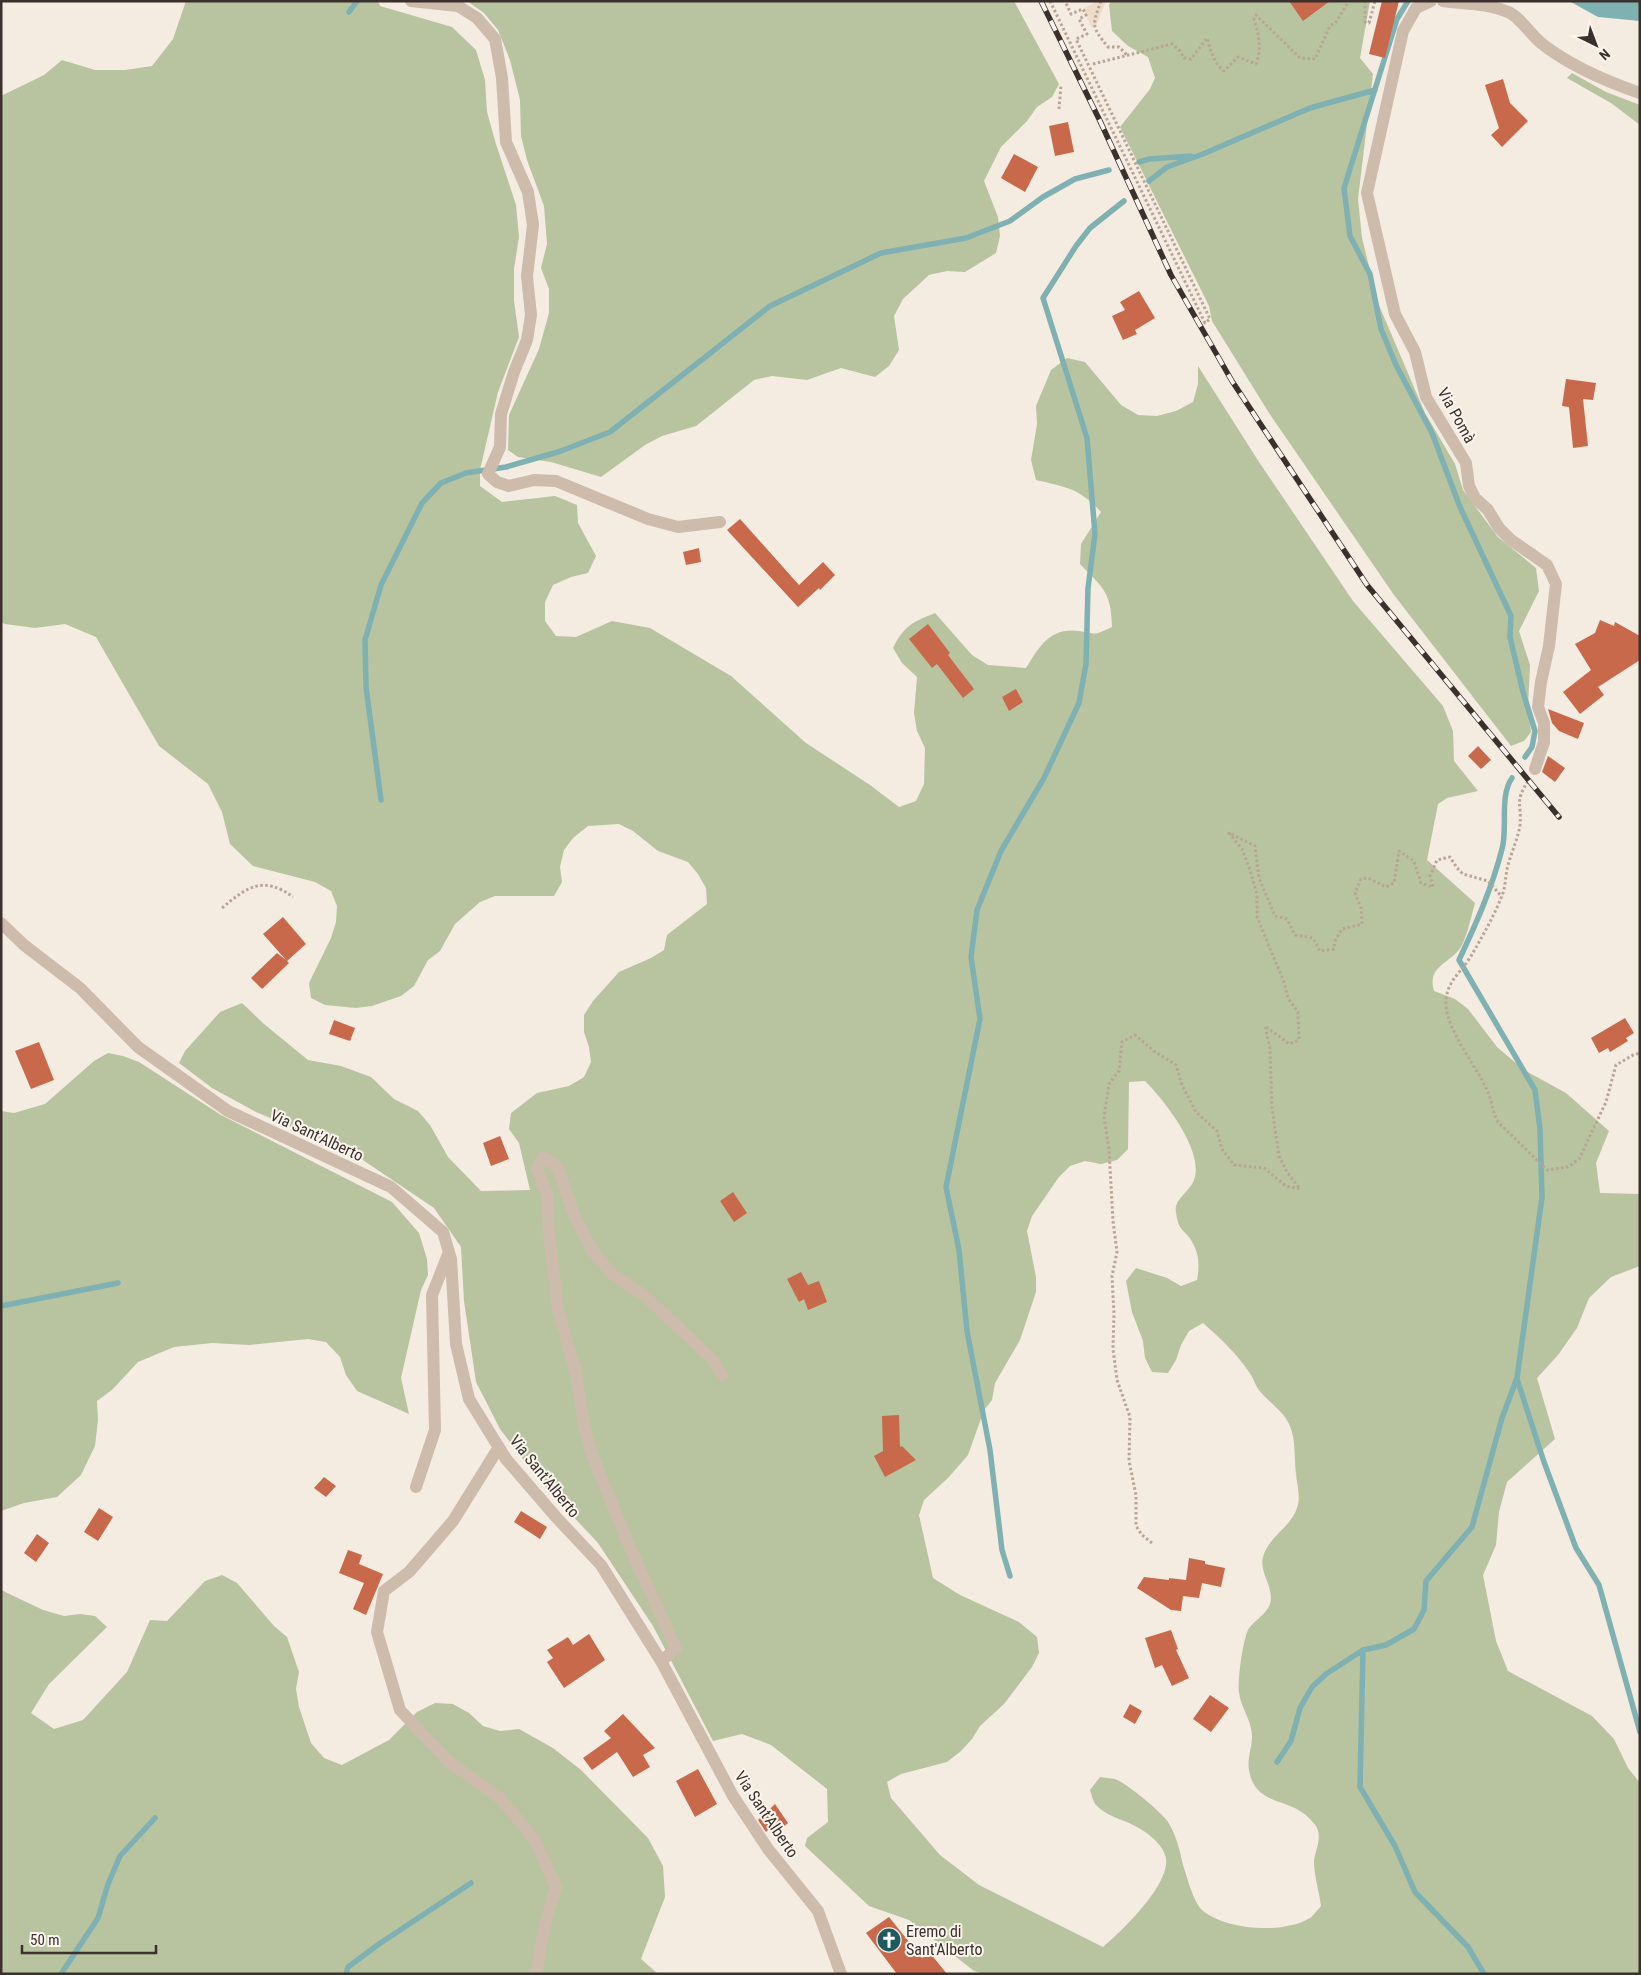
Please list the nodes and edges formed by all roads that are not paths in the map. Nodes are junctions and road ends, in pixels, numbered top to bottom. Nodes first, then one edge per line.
1 (411, 1) edge
2 (1431, 1) edge
3 (1444, 1) edge
4 (1640, 93) edge
5 (720, 522) dead end
6 (1535, 769) road end
7 (1, 923) edge
8 (449, 1252) junction
9 (722, 1375) dead end
10 (499, 1447) junction
11 (416, 1487) dead end
12 (661, 1661) junction
13 (536, 1974) edge
14 (841, 1974) edge

1 - 5 street
2 - 6 street, Via Pomà
3 - 4 street
7 - 8 street, Via Sant'Alberto
8 - 10 street, Via Sant'Alberto
8 - 11 street
9 - 12 street
10 - 12 street, Via Sant'Alberto
10 - 13 street
12 - 14 street, Via Sant'Alberto

